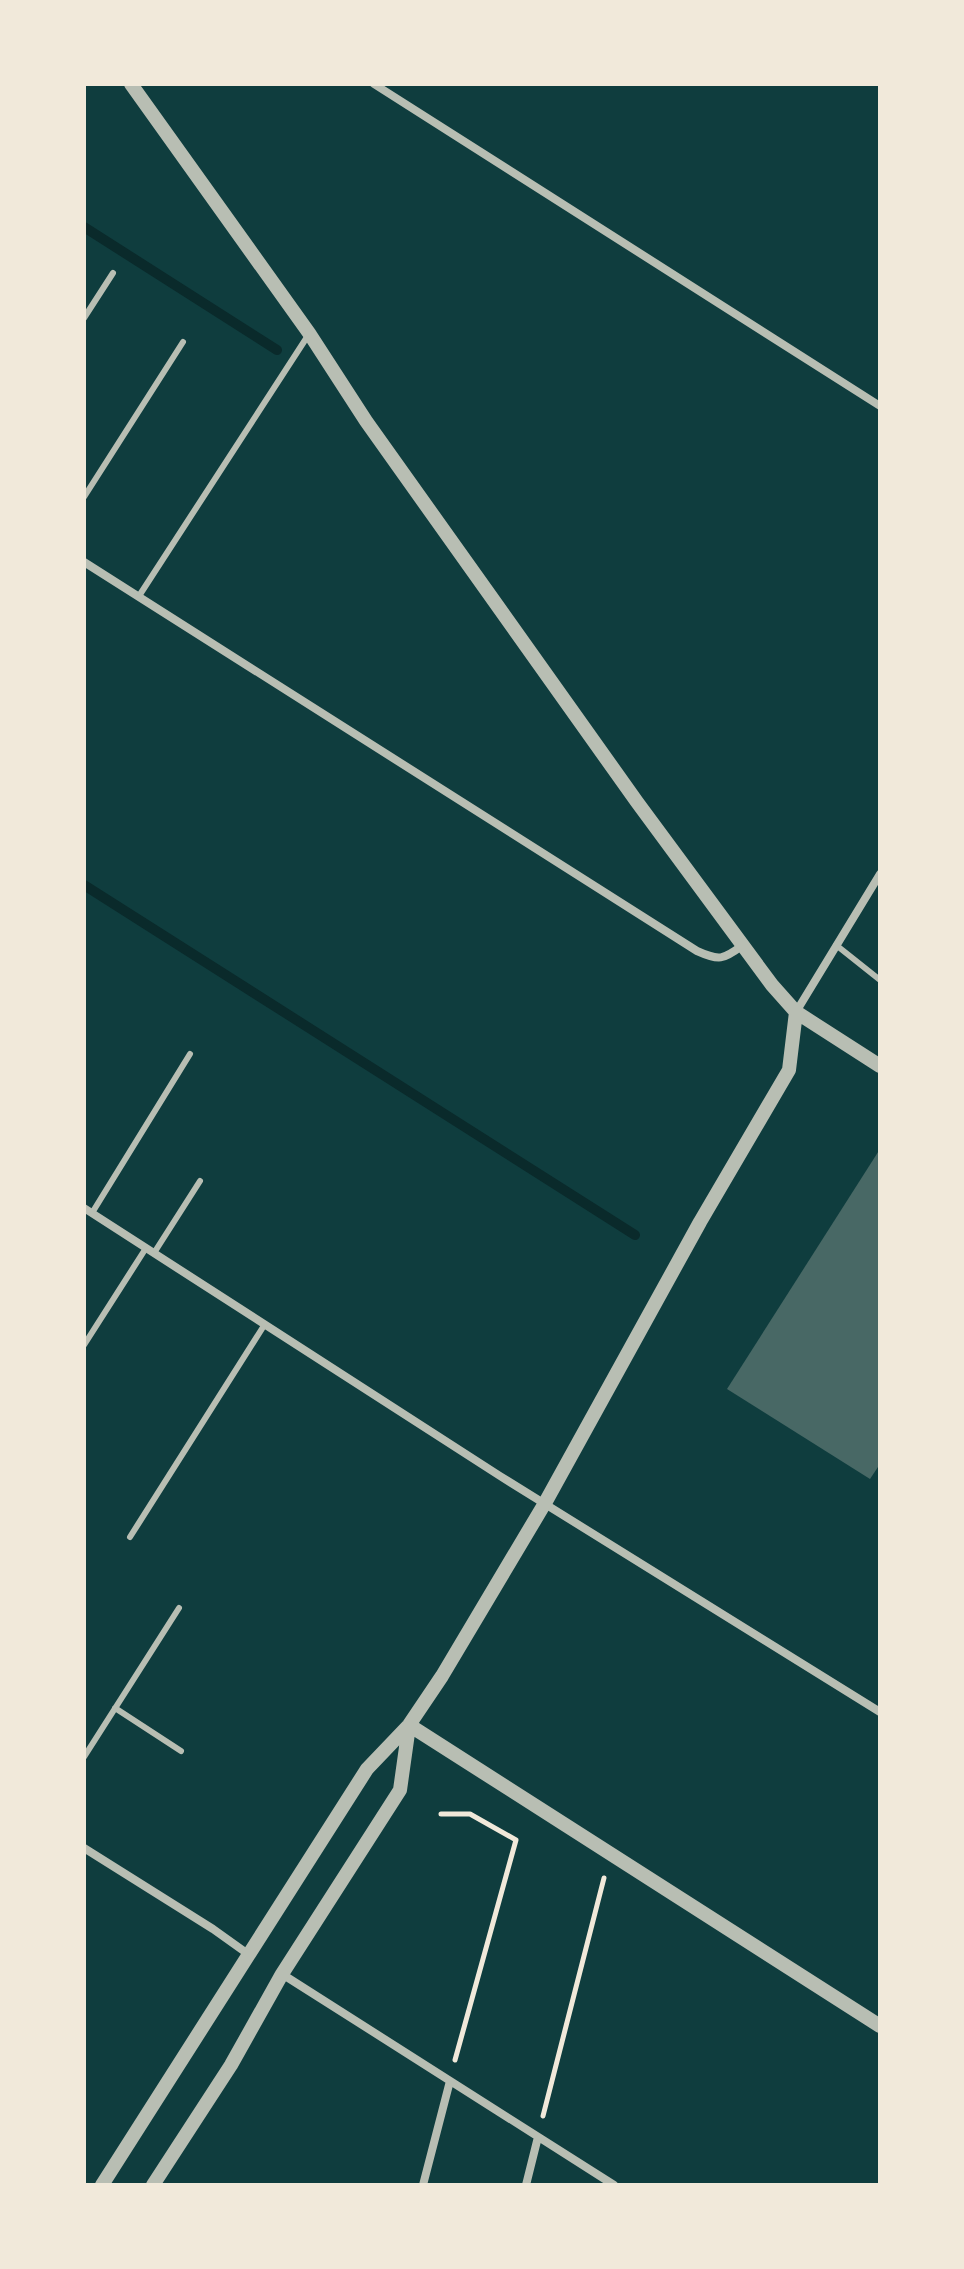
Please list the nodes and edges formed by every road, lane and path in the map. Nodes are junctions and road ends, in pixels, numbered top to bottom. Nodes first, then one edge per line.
1 (131, 84) edge
2 (374, 84) edge
3 (113, 273) dead end
4 (84, 318) edge
5 (309, 333) junction
6 (183, 342) dead end
7 (880, 406) edge
8 (84, 497) edge
9 (84, 562) edge
10 (139, 596) junction
11 (880, 874) edge
12 (743, 945) junction
13 (836, 945) junction
14 (880, 980) edge
15 (796, 1012) junction
16 (190, 1054) dead end
17 (880, 1066) edge
18 (200, 1181) dead end
19 (88, 1210) edge
20 (150, 1250) junction
21 (265, 1324) junction
22 (84, 1345) edge
23 (545, 1503) junction
24 (130, 1537) dead end
25 (179, 1608) dead end
26 (115, 1708) junction
27 (880, 1712) edge
28 (409, 1725) junction
29 (181, 1751) dead end
30 (84, 1757) edge
31 (441, 1814) dead end
32 (84, 1848) edge
33 (606, 1870) dead end
34 (248, 1954) junction
35 (282, 1974) junction
36 (880, 2026) edge
37 (450, 2081) junction
38 (538, 2137) junction
39 (102, 2185) edge
40 (153, 2185) edge
41 (423, 2185) edge
42 (526, 2185) edge
43 (614, 2185) edge

1 - 5 street
2 - 7 street
3 - 4 lane
5 - 10 lane
5 - 12 street
6 - 8 lane
9 - 10 street
10 - 12 street
11 - 13 street
12 - 15 street
13 - 14 lane
13 - 15 street
15 - 17 street
15 - 23 street
16 - 19 lane
18 - 20 lane
19 - 20 street
20 - 21 street
20 - 22 lane
21 - 23 street
21 - 24 lane
23 - 27 street
23 - 28 street
25 - 26 lane
26 - 29 lane
26 - 30 lane
28 - 34 street
28 - 35 street
28 - 36 street
31 - 37 path
32 - 34 street
33 - 38 path
34 - 39 street
35 - 37 street
35 - 40 street
37 - 38 street
37 - 41 street
38 - 42 street
38 - 43 street

